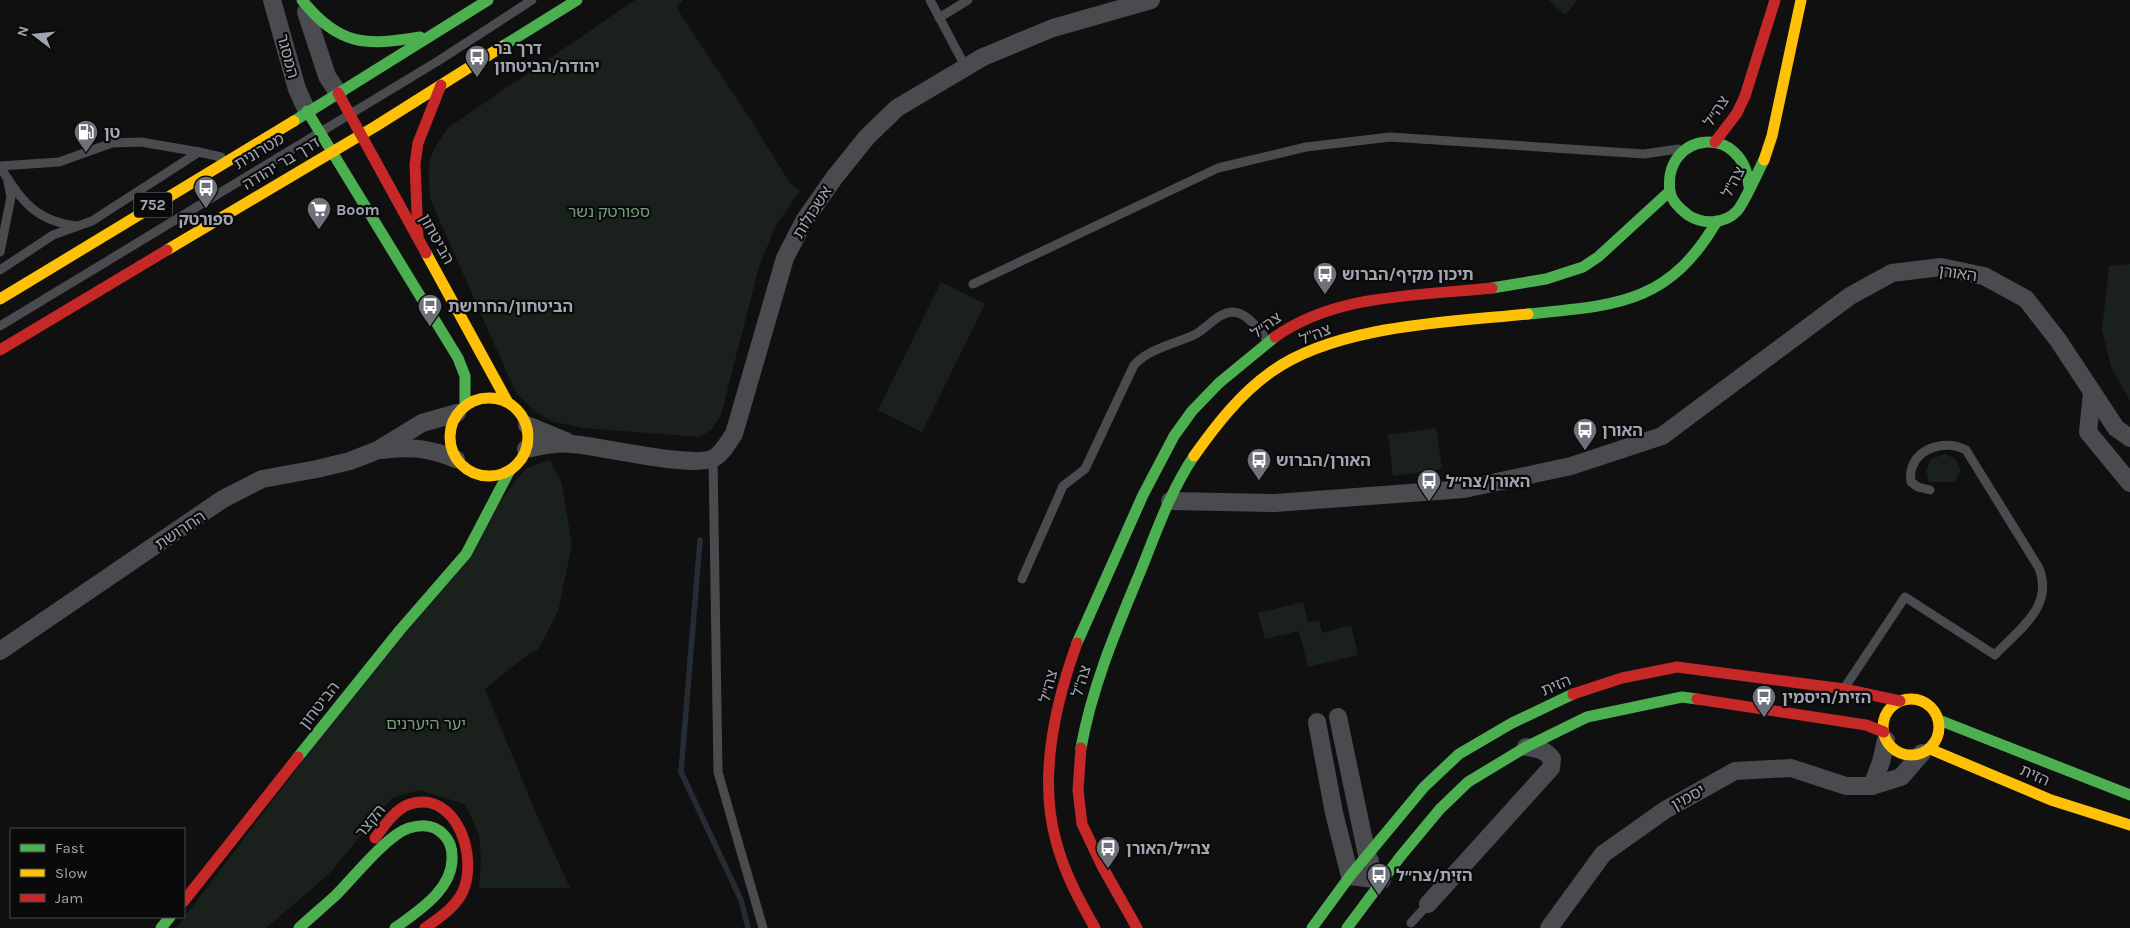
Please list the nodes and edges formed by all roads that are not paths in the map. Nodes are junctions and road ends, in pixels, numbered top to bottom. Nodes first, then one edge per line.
1 (272, 0) edge
2 (302, 0) edge
3 (488, 0) edge
4 (532, 0) edge
5 (577, 0) edge
6 (930, 0) edge
7 (968, 0) edge
8 (1151, 0) edge
9 (1775, 0) edge
10 (1801, 0) edge
11 (939, 18) junction
12 (434, 34) junction
13 (965, 66) junction
14 (441, 85) junction
15 (338, 93) junction
16 (307, 111) junction
17 (350, 114) junction
18 (319, 132) junction
19 (361, 134) junction
20 (1715, 142) junction
21 (1692, 146) junction
22 (1660, 151) junction
23 (199, 152) junction
24 (331, 152) junction
25 (228, 160) junction
26 (0, 167) edge
27 (1670, 173) junction
28 (6, 177) junction
29 (1749, 188) junction
30 (1670, 191) junction
31 (1717, 221) junction
32 (79, 226) junction
33 (418, 237) junction
34 (0, 252) edge
35 (0, 270) edge
36 (973, 284) dead end
37 (0, 299) edge
38 (0, 326) edge
39 (1268, 341) junction
40 (0, 350) edge
41 (2092, 393) junction
42 (507, 401) junction
43 (461, 409) junction
44 (527, 425) junction
45 (2130, 438) edge
46 (571, 444) junction
47 (526, 449) junction
48 (378, 450) junction
49 (713, 458) junction
50 (456, 459) junction
51 (510, 470) junction
52 (472, 472) junction
53 (2130, 484) edge
54 (477, 489) dead end
55 (1930, 490) dead end
56 (1170, 501) junction
57 (478, 508) dead end
58 (480, 528) junction
59 (1022, 579) dead end
60 (0, 651) edge
61 (1844, 689) junction
62 (1900, 702) junction
63 (1338, 717) dead end
64 (1938, 720) junction
65 (1317, 722) dead end
66 (1885, 736) junction
67 (1526, 747) junction
68 (1926, 751) junction
69 (1872, 786) junction
70 (2130, 794) edge
71 (2130, 825) edge
72 (1367, 855) junction
73 (358, 871) junction
74 (1350, 876) junction
75 (1382, 880) junction
76 (185, 900) edge
77 (1428, 904) joint
78 (169, 918) edge
79 (1412, 923) dead end
80 (161, 928) edge
81 (299, 928) edge
82 (395, 928) edge
83 (425, 928) edge
84 (763, 928) edge
85 (1095, 928) edge
86 (1137, 928) edge
87 (1312, 928) edge
88 (1347, 928) edge
89 (1549, 928) edge

1 - 16 street, המסגר
2 - 12 main road
2 - 15 street, המסגר
3 - 12 main road, דרך בר יהודה / 752
4 - 17 lane, מטרונית
5 - 14 main road, דרך בר יהודה
6 - 11 lane
7 - 11 lane
8 - 13 street, אשכולות
9 - 20 main road, צה״ל
10 - 29 main road, צה"ל
11 - 13 lane
12 - 15 main road, דרך בר יהודה / 752
13 - 49 street, אשכולות
14 - 19 main road, דרך בר יהודה
14 - 33 main road
15 - 16 main road, דרך בר יהודה / 752
15 - 17 main road, הביטחון
16 - 18 main road
16 - 25 main road, דרך בר יהודה / 752
17 - 18 lane, מטרונית
17 - 19 main road, הביטחון
18 - 24 main road
18 - 38 lane, מטרונית
19 - 24 main road, דרך בר יהודה
19 - 33 main road, הביטחון
20 - 21 main road, צה״ל
20 - 29 main road
21 - 22 lane
21 - 27 main road
22 - 27 lane
22 - 36 lane
23 - 25 lane
23 - 26 lane
23 - 32 lane
24 - 40 main road, דרך בר יהודה
24 - 43 main road
25 - 37 main road, דרך בר יהודה / 752
26 - 28 lane
27 - 30 main road
28 - 32 lane
28 - 34 lane
29 - 31 main road, צה"ל
30 - 31 main road
30 - 39 main road, צה״ל
31 - 56 main road, צה"ל
32 - 35 lane
33 - 42 main road, הביטחון
39 - 59 lane
39 - 85 main road, צה״ל
41 - 45 street, האורן
41 - 53 street
41 - 56 street, האורן
42 - 43 main road
42 - 44 main road
43 - 48 street, החרושת
43 - 50 main road
44 - 46 street
44 - 47 main road
46 - 47 street
46 - 49 street
47 - 51 main road
48 - 50 street, החרושת
48 - 60 street, החרושת
49 - 84 lane
50 - 52 main road
51 - 52 main road
51 - 58 main road, הביטחון
52 - 54 main road
55 - 61 lane
56 - 86 main road, צה"ל
57 - 58 main road
58 - 76 main road, הביטחון
61 - 62 main road, הזית
61 - 72 main road, הזית
62 - 64 main road
62 - 66 main road
63 - 72 street
64 - 68 main road
64 - 70 main road, הזית
65 - 74 street
66 - 67 main road
66 - 68 main road
66 - 69 street
67 - 75 main road
67 - 77 street
68 - 69 street, יסמין
68 - 71 main road, הזית
69 - 89 street, יסמין
72 - 74 main road, הזית
72 - 75 street
73 - 81 main road, הקצר
73 - 82 main road, הקצר
73 - 83 main road, הקצר
74 - 75 street
74 - 87 main road, הזית
75 - 88 main road
77 - 79 lane
78 - 80 main road

